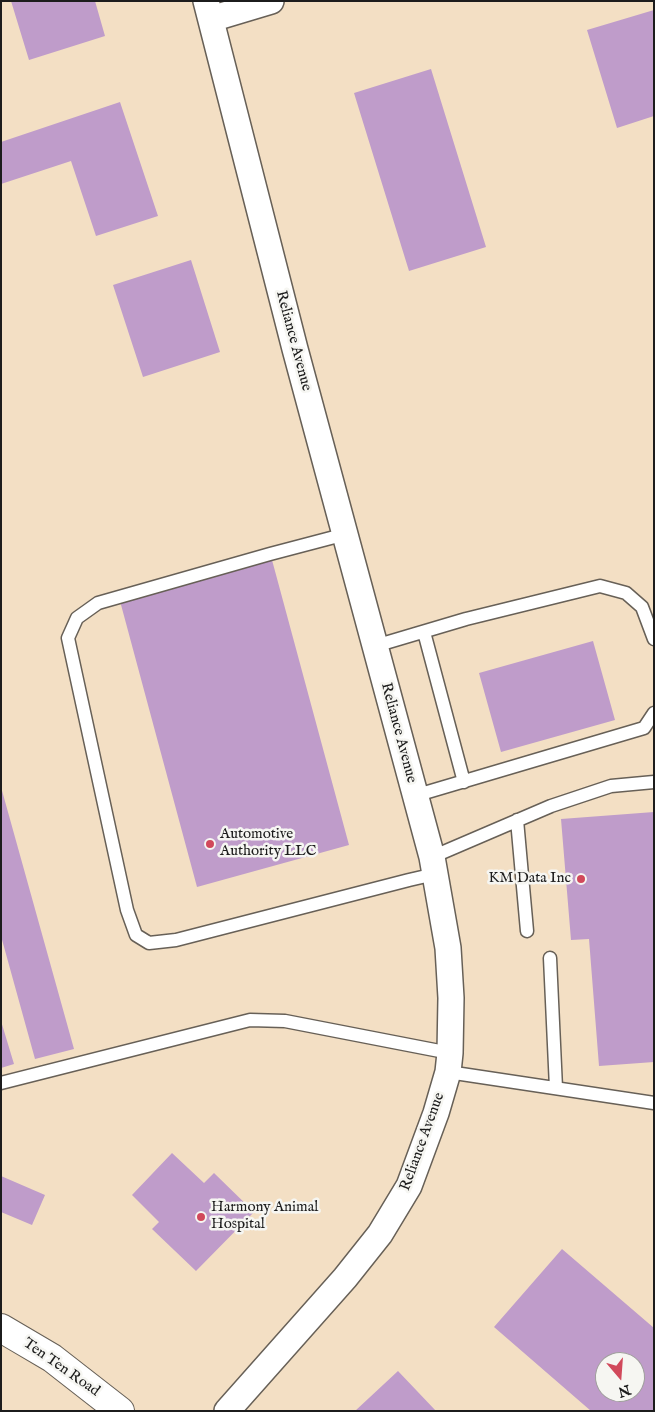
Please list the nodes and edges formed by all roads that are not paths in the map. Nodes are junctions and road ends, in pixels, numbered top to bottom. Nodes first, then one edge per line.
1 (271, 1) edge
2 (208, 10) edge
3 (346, 534) junction
4 (424, 632) junction
5 (654, 639) edge
6 (375, 646) junction
7 (654, 713) edge
8 (464, 782) junction
9 (654, 782) edge
10 (414, 796) junction
11 (517, 820) junction
12 (433, 865) junction
13 (527, 930) dead end
14 (550, 958) dead end
15 (449, 1063) junction
16 (1, 1084) edge
17 (556, 1088) junction
18 (654, 1103) edge
19 (1, 1328) edge
20 (120, 1411) edge
21 (227, 1411) edge

1 - 2 street
2 - 3 street, Reliance Avenue
3 - 6 street, Reliance Avenue
3 - 12 lane
4 - 5 lane
4 - 6 lane
4 - 8 lane
6 - 10 street, Reliance Avenue
7 - 8 lane
8 - 10 lane
9 - 11 lane
10 - 12 street, Reliance Avenue
11 - 12 lane
11 - 13 lane
12 - 15 street, Reliance Avenue
14 - 17 lane
15 - 16 lane
15 - 17 lane
15 - 21 street, Reliance Avenue
17 - 18 lane
19 - 20 main road, Ten Ten Road

